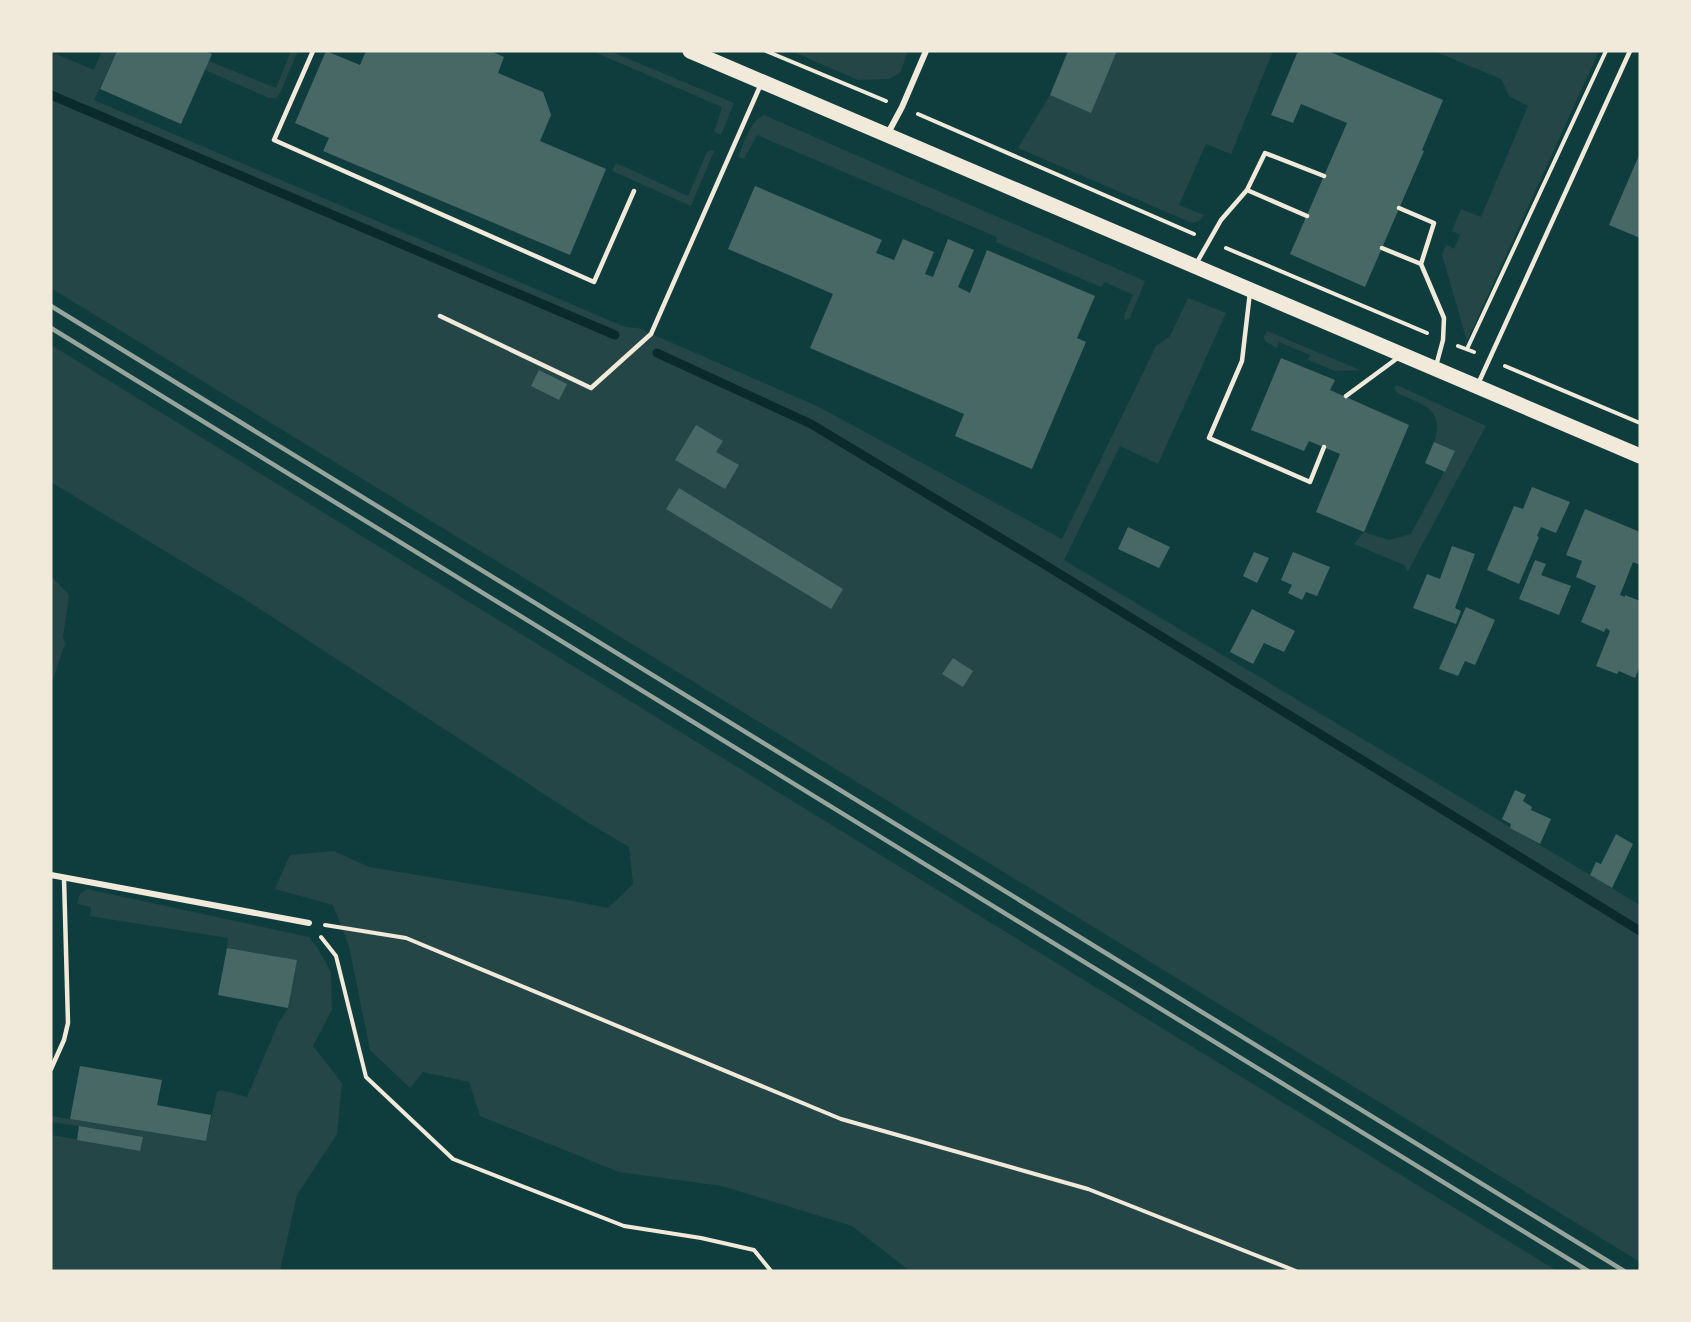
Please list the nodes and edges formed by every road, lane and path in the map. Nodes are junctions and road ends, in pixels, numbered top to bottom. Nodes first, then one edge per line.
1 (313, 51) edge
2 (690, 51) edge
3 (926, 51) edge
4 (1606, 51) edge
5 (1630, 51) edge
6 (763, 82) junction
7 (887, 135) junction
8 (1005, 153) dead end
9 (1324, 176) dead end
10 (1246, 190) junction
11 (634, 192) dead end
12 (1399, 208) dead end
13 (1306, 216) dead end
14 (1210, 241) junction
15 (1382, 248) dead end
16 (1421, 264) junction
17 (1195, 266) junction
18 (1251, 289) junction
19 (440, 316) dead end
20 (1443, 340) junction
21 (1467, 349) junction
22 (1403, 355) junction
23 (1488, 359) junction
24 (1435, 369) junction
25 (1476, 386) junction
26 (1346, 396) dead end
27 (1640, 423) edge
28 (1324, 447) dead end
29 (1640, 456) edge
30 (51, 875) edge
31 (64, 878) junction
32 (309, 922) junction
33 (51, 1069) edge
34 (771, 1271) edge
35 (1296, 1271) edge

1 - 11 lane
2 - 6 main road
3 - 7 street
4 - 21 path
5 - 23 lane
6 - 7 main road
6 - 19 lane
7 - 17 main road
8 - 14 path
9 - 10 lane
10 - 13 lane
10 - 14 lane
12 - 16 lane
14 - 17 lane
14 - 20 path
15 - 16 lane
16 - 20 lane
17 - 18 main road
18 - 22 main road
18 - 28 lane
20 - 21 path
20 - 24 lane
21 - 23 path
22 - 24 main road
22 - 26 lane
23 - 25 lane
23 - 27 path
24 - 25 main road
25 - 29 main road
30 - 31 street
31 - 32 street
31 - 33 lane
32 - 34 path
32 - 35 path

